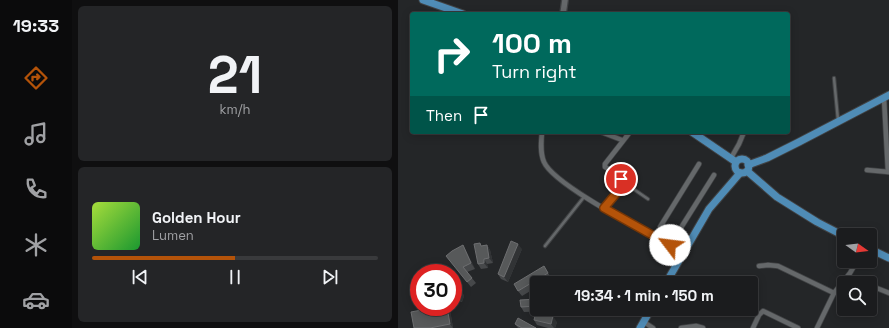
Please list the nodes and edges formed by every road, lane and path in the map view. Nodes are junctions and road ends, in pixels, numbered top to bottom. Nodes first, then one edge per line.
1 (423, 0) edge
2 (565, 0) edge
3 (457, 12) edge
4 (563, 12) edge
5 (834, 78) dead end
6 (886, 97) edge
7 (838, 122) junction
8 (542, 134) edge
9 (606, 134) edge
10 (628, 134) edge
11 (695, 134) edge
12 (743, 134) edge
13 (622, 140) junction
14 (734, 160) junction
15 (699, 164) dead end
16 (745, 170) junction
17 (867, 170) dead end
18 (888, 172) edge
19 (714, 175) dead end
20 (622, 186) junction
21 (584, 196) junction
22 (648, 198) dead end
23 (604, 208) junction
24 (837, 232) edge
25 (673, 239) junction
26 (670, 245) junction
27 (545, 246) dead end
28 (877, 252) edge
29 (683, 253) junction
30 (889, 258) edge
31 (759, 266) dead end
32 (853, 268) edge
33 (670, 276) edge
34 (877, 288) edge
35 (834, 293) junction
36 (889, 293) edge
37 (647, 316) edge
38 (642, 325) edge
39 (653, 328) edge
40 (681, 328) edge
41 (703, 328) edge
42 (753, 328) edge
43 (798, 328) edge
44 (817, 328) edge

1 - 3 main road
2 - 4 street
5 - 7 lane
6 - 7 main road
6 - 18 street
7 - 16 main road
8 - 21 street
9 - 13 street
10 - 13 street
11 - 14 main road
12 - 14 street
13 - 20 street
14 - 16 main road
14 - 16 main road
15 - 25 street
16 - 24 main road
16 - 29 main road
17 - 18 street
19 - 25 street
20 - 22 lane
20 - 23 street
21 - 23 street
21 - 27 lane
23 - 26 street
25 - 26 street
26 - 29 street
28 - 30 main road
29 - 33 main road
31 - 35 street
32 - 35 street
34 - 36 street
35 - 44 street
37 - 38 main road
38 - 39 street
40 - 41 street
42 - 43 street

